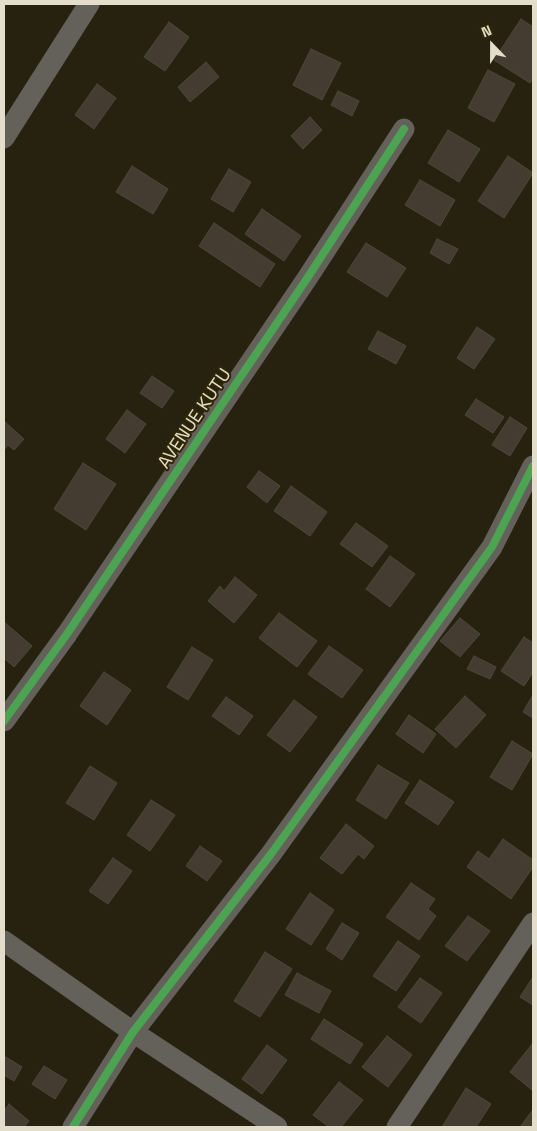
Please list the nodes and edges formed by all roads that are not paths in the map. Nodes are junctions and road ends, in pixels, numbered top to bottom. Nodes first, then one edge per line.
1 (90, 4) edge
2 (404, 129) dead end
3 (4, 138) edge
4 (533, 466) edge
5 (4, 721) edge
6 (533, 923) edge
7 (4, 941) edge
8 (133, 1032) junction
9 (73, 1127) edge
10 (276, 1127) edge
11 (397, 1127) edge

1 - 3 street
2 - 5 street, AVENUE KUTU
4 - 8 street
6 - 11 street
7 - 8 street
8 - 9 street
8 - 10 street

